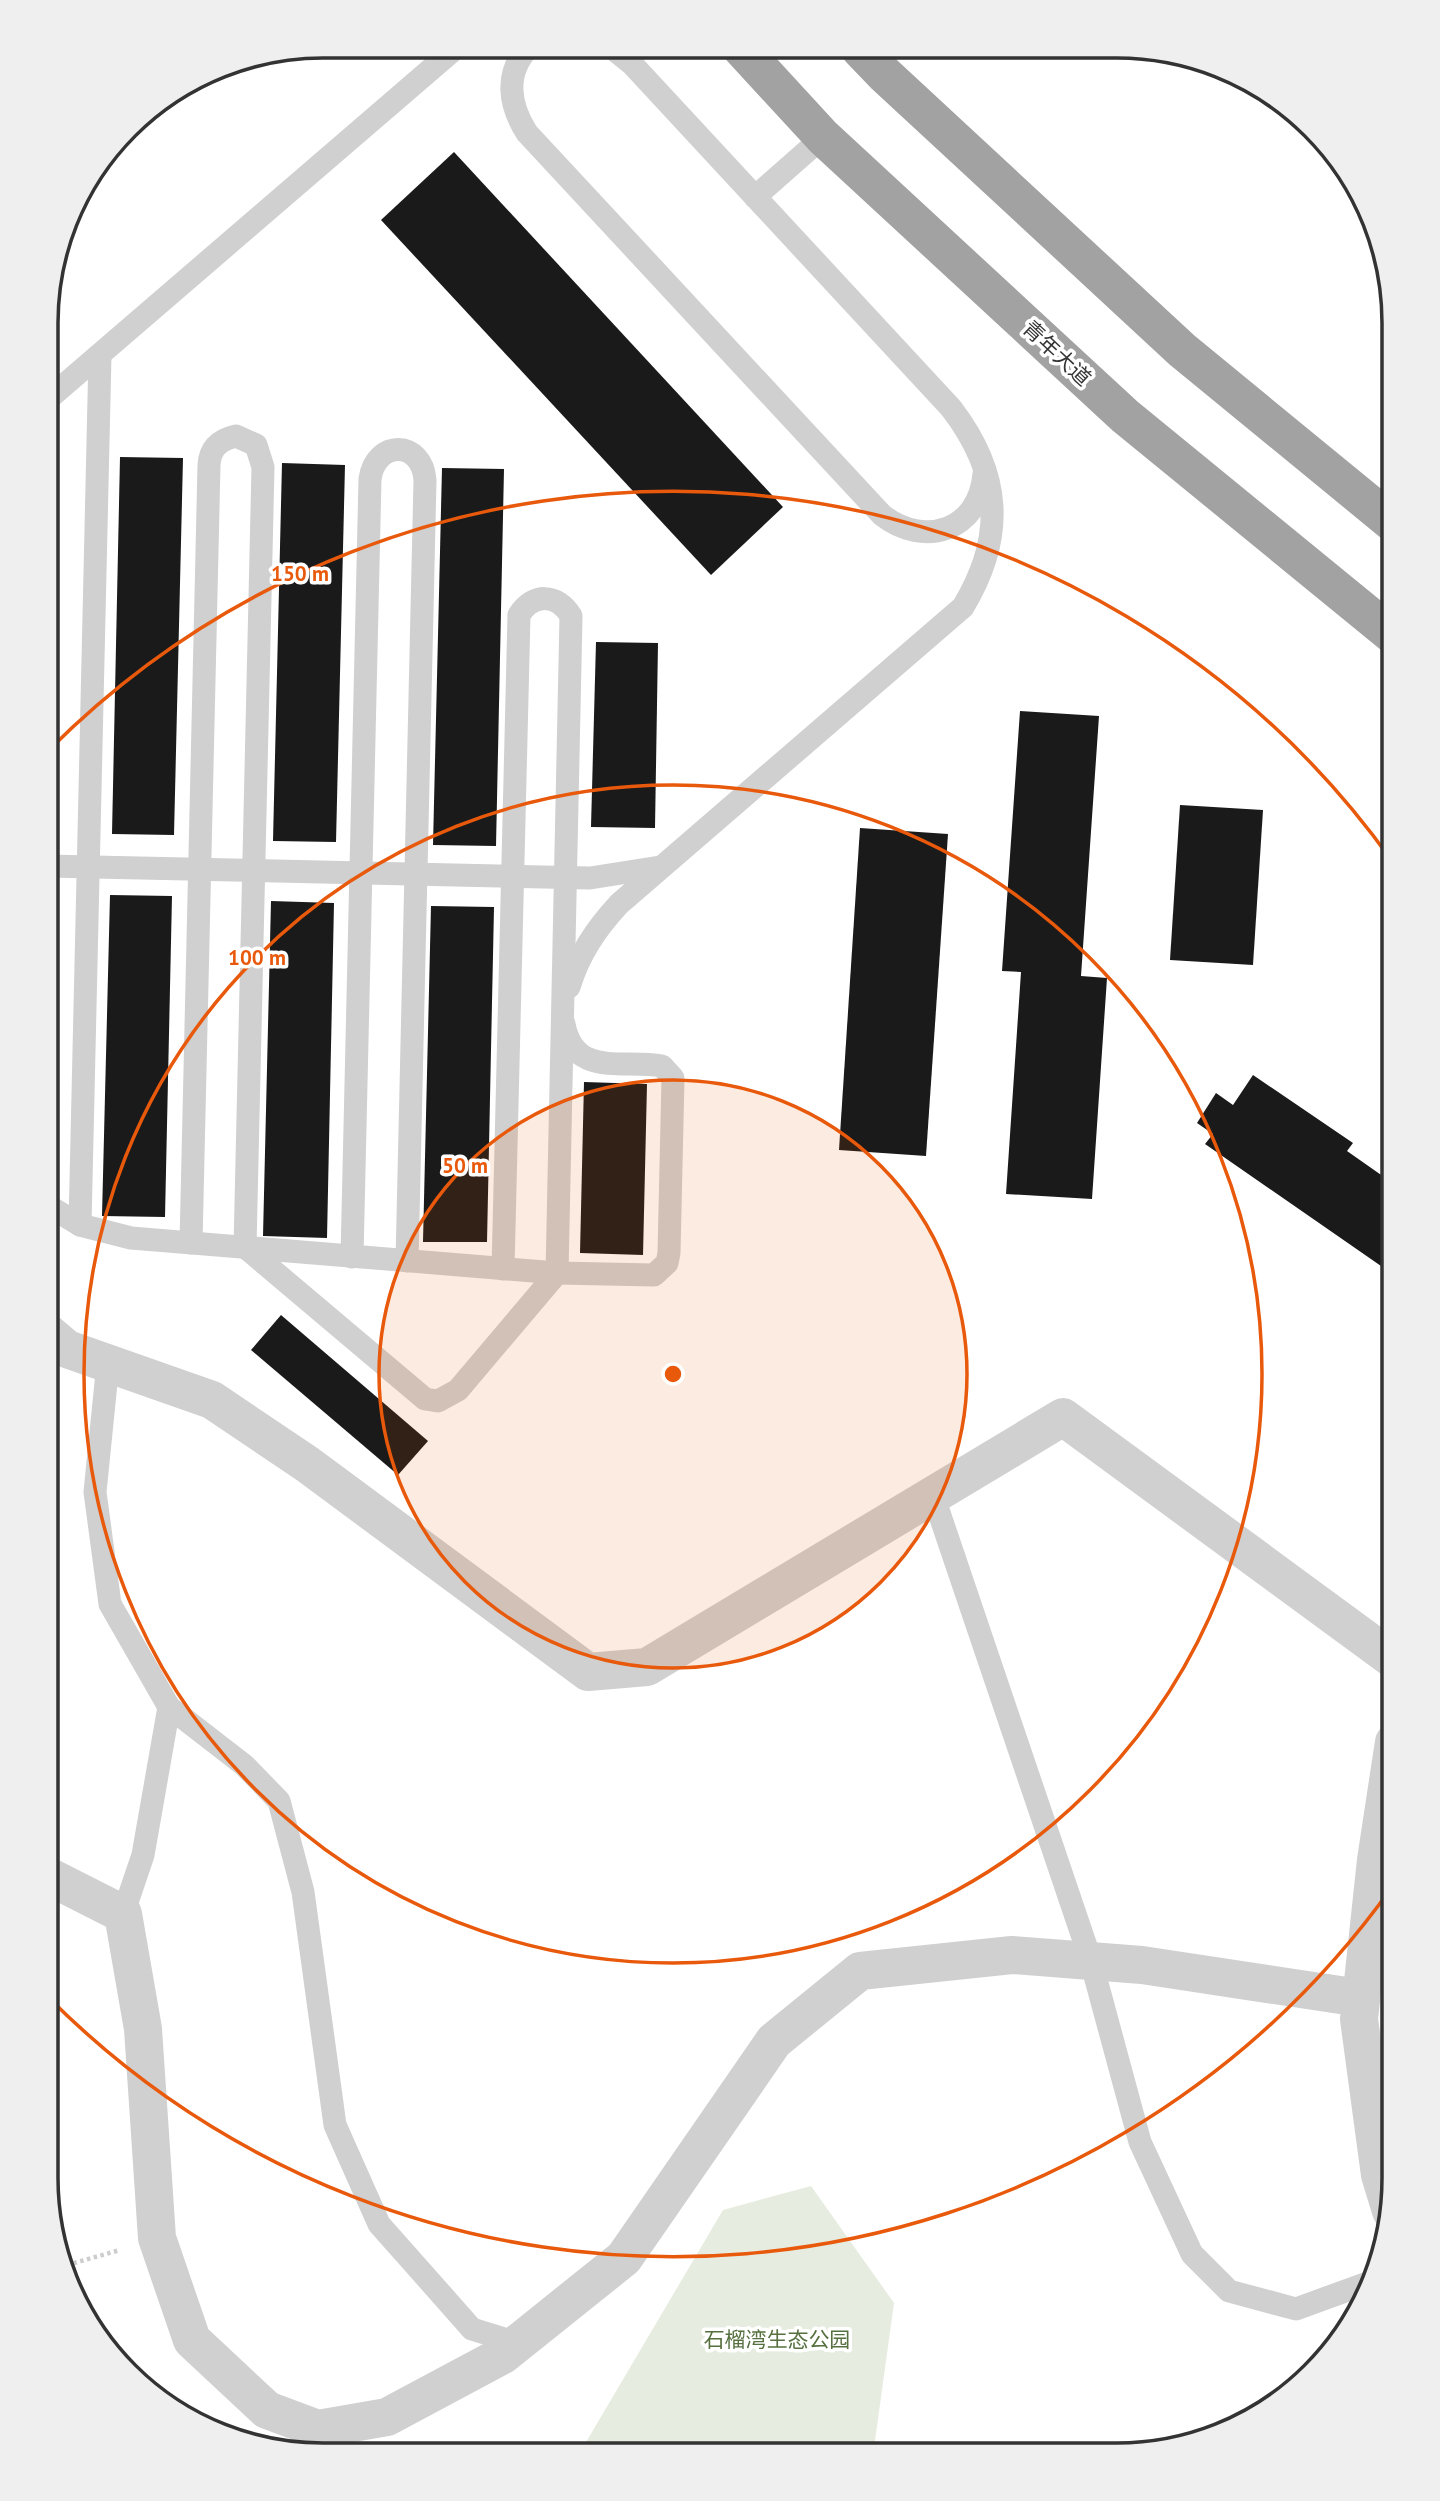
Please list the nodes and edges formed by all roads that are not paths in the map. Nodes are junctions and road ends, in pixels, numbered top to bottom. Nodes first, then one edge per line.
1 (444, 58) edge
2 (520, 58) edge
3 (625, 58) edge
4 (750, 58) edge
5 (869, 58) edge
6 (823, 137) junction
7 (755, 197) junction
8 (100, 355) junction
9 (58, 391) edge
10 (981, 454) junction
11 (1382, 514) edge
12 (1382, 626) edge
13 (58, 866) edge
14 (663, 866) junction
15 (89, 867) junction
16 (200, 870) junction
17 (254, 871) junction
18 (361, 873) junction
19 (416, 875) junction
20 (511, 877) junction
21 (566, 878) junction
22 (563, 1018) junction
23 (58, 1212) edge
24 (80, 1225) junction
25 (191, 1243) junction
26 (245, 1247) junction
27 (352, 1257) junction
28 (407, 1261) junction
29 (503, 1269) junction
30 (557, 1273) junction
31 (58, 1341) edge
32 (108, 1363) junction
33 (933, 1495) junction
34 (1382, 1651) edge
35 (169, 1707) junction
36 (1382, 1816) edge
37 (58, 1881) edge
38 (123, 1914) junction
39 (1091, 1961) junction
40 (1360, 1998) junction
41 (1382, 2182) edge
42 (1360, 2285) edge
43 (517, 2343) junction

1 - 8 lane
2 - 10 lane
3 - 7 lane
4 - 6 highway, 青年大道
5 - 11 highway
6 - 7 lane
6 - 12 highway, 青年大道
7 - 10 lane
8 - 9 lane
8 - 15 lane
10 - 14 lane
13 - 15 lane
14 - 21 lane
14 - 22 lane
15 - 16 lane
15 - 24 lane
16 - 17 lane
16 - 17 lane
16 - 25 lane
17 - 18 lane
17 - 26 lane
18 - 19 lane
18 - 19 lane
18 - 27 lane
19 - 20 lane
19 - 28 lane
20 - 21 lane
20 - 21 lane
20 - 29 lane
21 - 22 lane
22 - 30 lane
22 - 30 lane
23 - 24 lane
24 - 25 lane
25 - 26 lane
26 - 27 lane
26 - 30 lane
27 - 28 lane
28 - 29 lane
29 - 30 lane
31 - 32 street
32 - 33 street
32 - 35 lane
33 - 34 street
33 - 39 lane
35 - 38 lane
35 - 43 lane
36 - 40 street
37 - 38 street
38 - 43 street
39 - 40 street
39 - 42 lane
39 - 43 street
40 - 41 street

